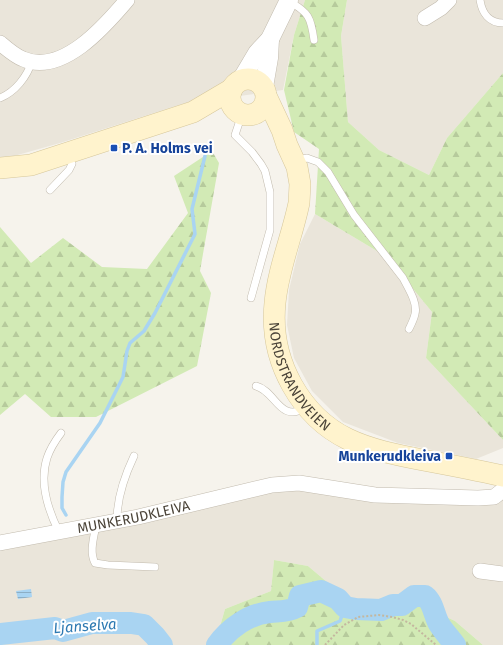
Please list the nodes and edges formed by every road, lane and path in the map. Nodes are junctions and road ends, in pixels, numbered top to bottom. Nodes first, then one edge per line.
1 (126, 0) edge
2 (449, 0) edge
3 (480, 0) edge
4 (288, 1) edge
5 (424, 18) dead end
6 (503, 23) edge
7 (270, 39) junction
8 (314, 40) dead end
9 (0, 43) edge
10 (32, 61) junction
11 (236, 85) junction
12 (265, 93) junction
13 (0, 98) edge
14 (193, 112) junction
15 (244, 114) junction
16 (291, 153) junction
17 (72, 164) dead end
18 (0, 168) edge
19 (50, 190) dead end
20 (250, 298) dead end
21 (409, 329) dead end
22 (256, 386) dead end
23 (307, 407) junction
24 (61, 434) dead end
25 (134, 456) dead end
26 (503, 476) edge
27 (503, 490) edge
28 (117, 520) junction
29 (96, 524) junction
30 (58, 532) junction
31 (0, 543) edge
32 (155, 567) dead end
33 (480, 571) dead end
34 (503, 574) edge
35 (326, 645) edge
36 (436, 645) edge

1 - 10 street
2 - 5 street
3 - 6 lane
4 - 7 street
4 - 8 lane
7 - 11 street
7 - 12 street
9 - 10 street
10 - 13 lane
11 - 12 main road
11 - 14 main road
11 - 15 main road
12 - 15 main road
12 - 16 main road, NORDSTRANDVEIEN
14 - 15 main road
14 - 18 main road
15 - 16 main road
15 - 20 lane
16 - 21 lane
16 - 23 main road, NORDSTRANDVEIEN
17 - 19 lane
22 - 23 lane
23 - 26 main road, NORDSTRANDVEIEN
24 - 30 lane
25 - 28 lane
27 - 28 street, MUNKERUDKLEIVA
28 - 29 street, MUNKERUDKLEIVA
29 - 30 street, MUNKERUDKLEIVA
29 - 32 lane
30 - 31 street, MUNKERUDKLEIVA
33 - 34 street
35 - 36 path

